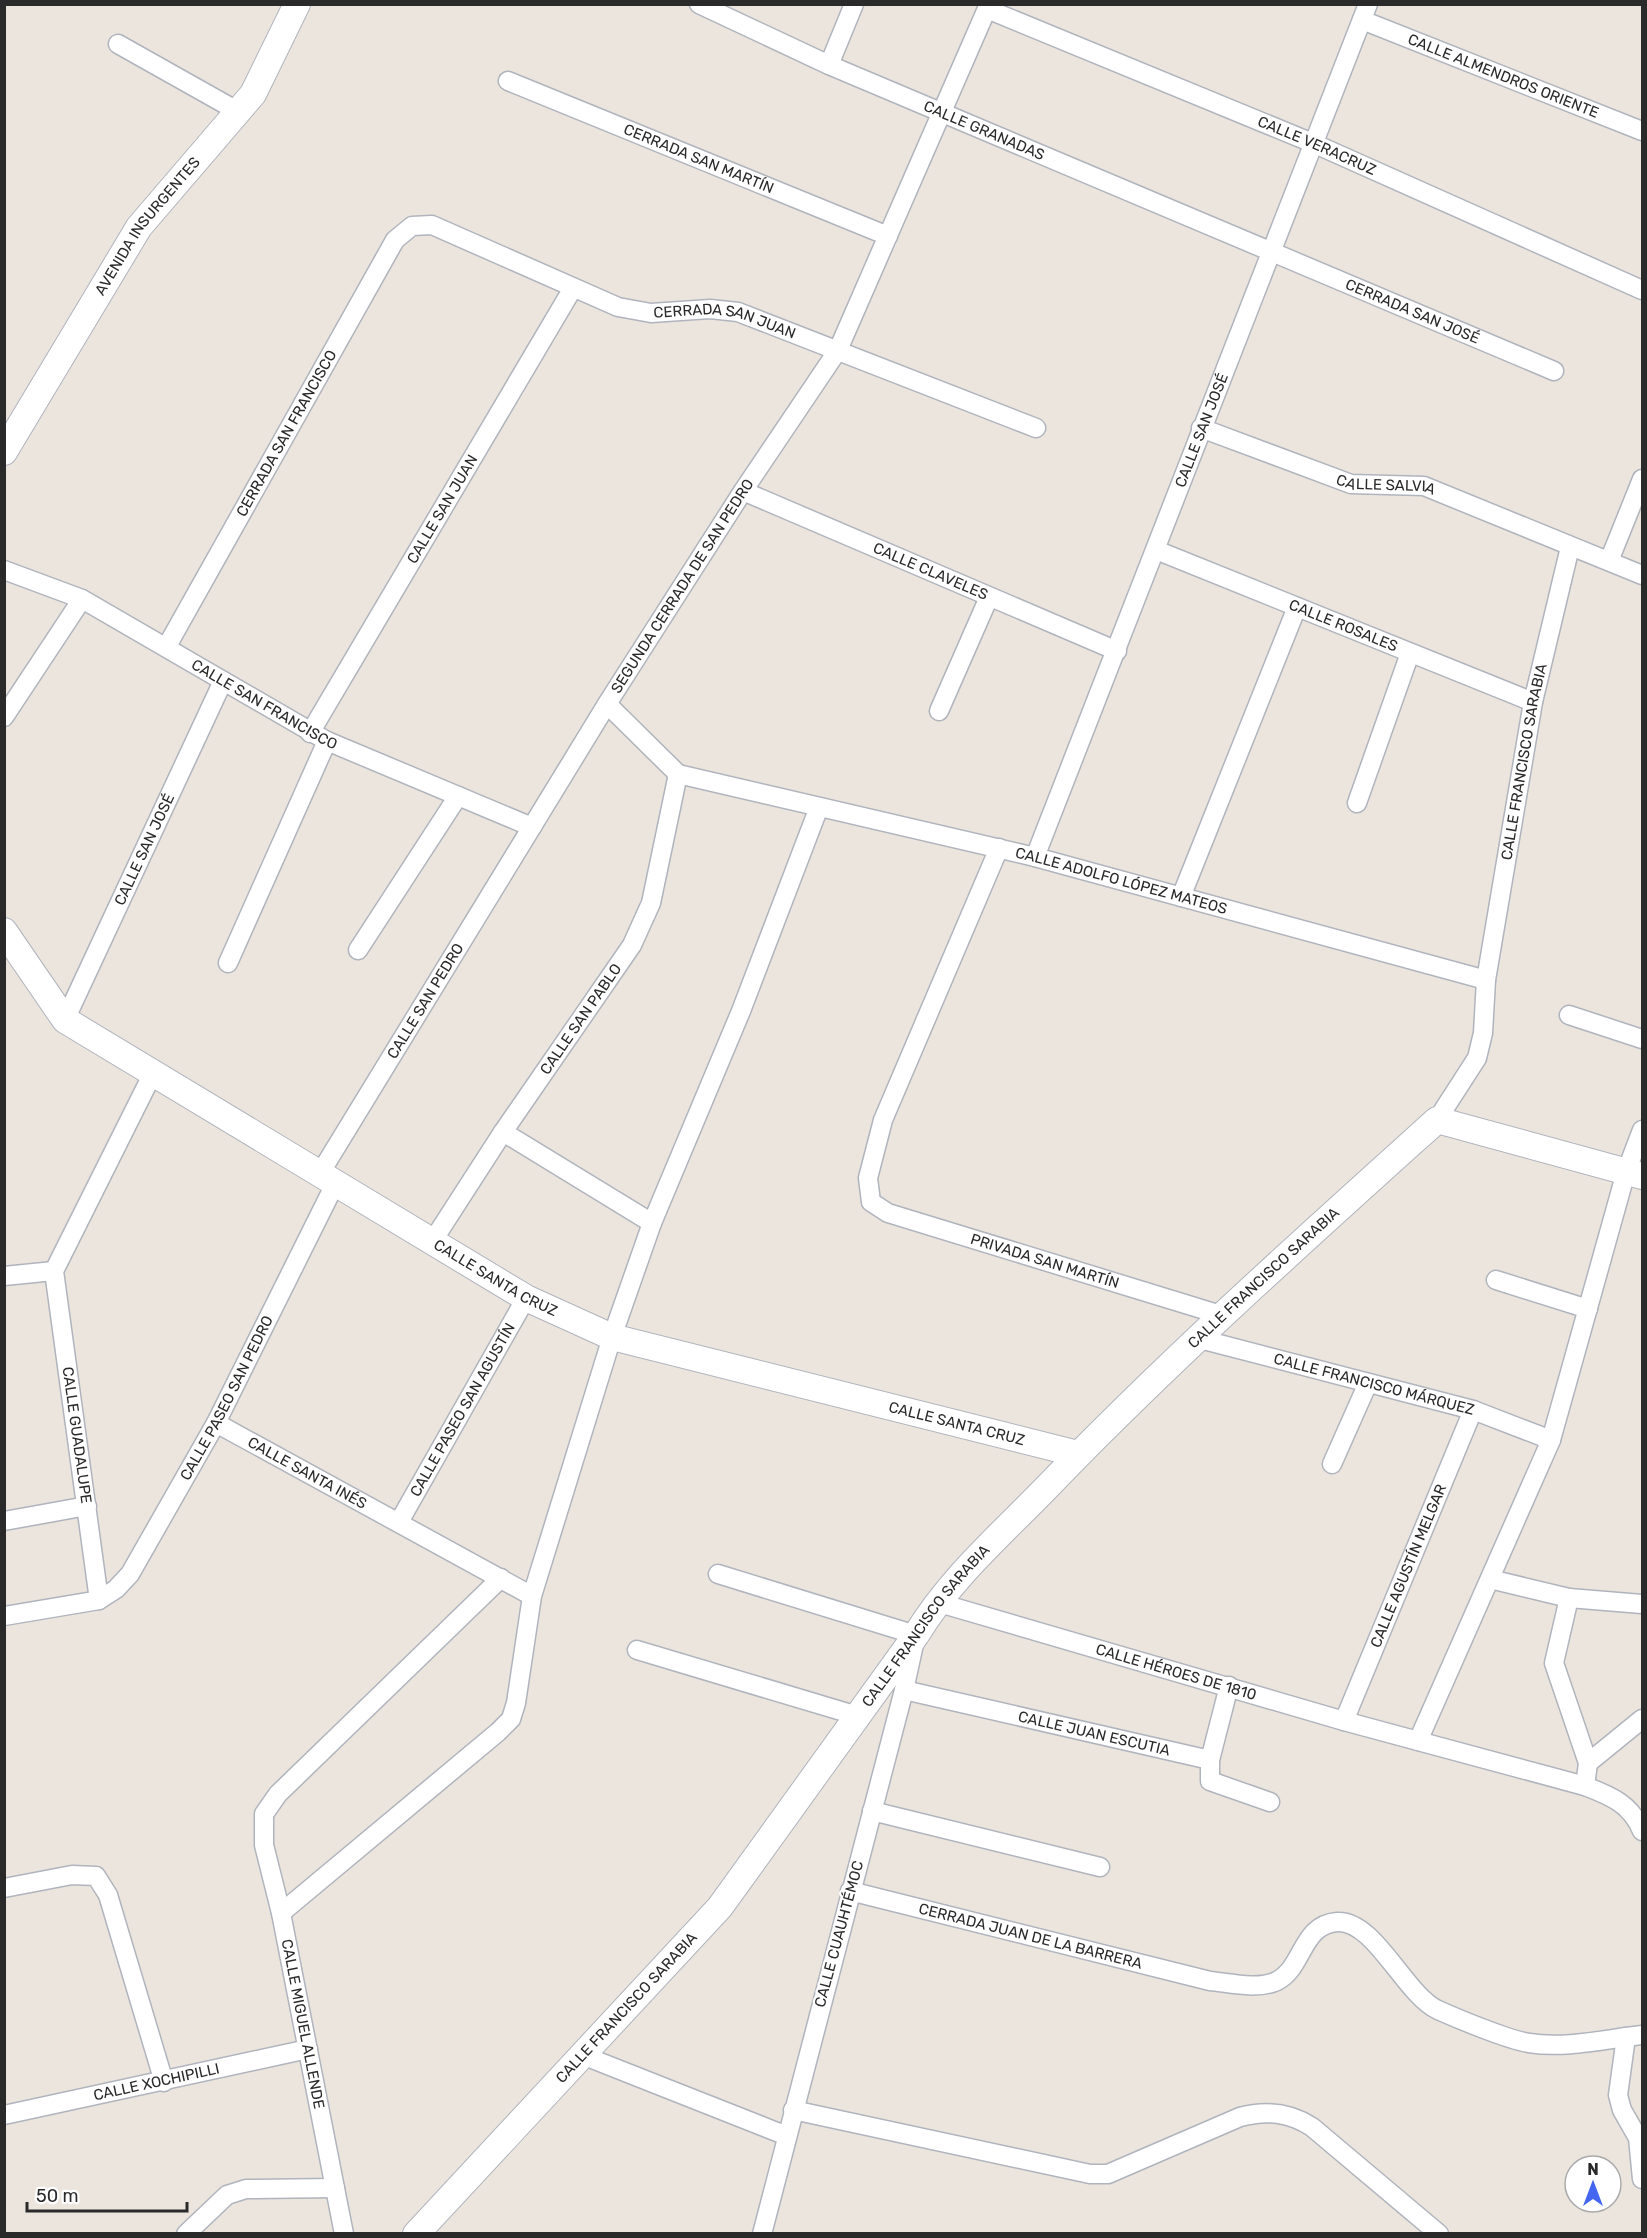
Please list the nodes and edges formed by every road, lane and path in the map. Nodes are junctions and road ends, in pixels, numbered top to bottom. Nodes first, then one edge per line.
1 (699, 4) edge
2 (854, 4) edge
3 (290, 7) edge
4 (988, 7) edge
5 (1365, 12) edge
6 (118, 44) dead end
7 (829, 65) junction
8 (508, 81) dead end
9 (239, 112) junction
10 (941, 113) junction
11 (1642, 131) edge
12 (1315, 144) junction
13 (412, 226) joint
14 (888, 236) junction
15 (1272, 254) junction
16 (573, 288) junction
17 (1642, 290) edge
18 (838, 350) junction
19 (1554, 371) dead end
20 (1036, 428) dead end
21 (1201, 428) junction
22 (7, 443) edge
23 (1642, 478) edge
24 (743, 491) junction
25 (1570, 547) junction
26 (1156, 550) junction
27 (1610, 561) junction
28 (4, 570) edge
29 (1642, 576) edge
30 (989, 597) junction
31 (82, 599) junction
32 (1297, 607) junction
33 (167, 646) junction
34 (1117, 651) junction
35 (1410, 653) junction
36 (223, 681) junction
37 (1533, 702) junction
38 (608, 704) junction
39 (939, 711) dead end
40 (4, 717) edge
41 (319, 737) junction
42 (678, 774) junction
43 (458, 796) junction
44 (1357, 803) dead end
45 (819, 807) junction
46 (532, 826) junction
47 (999, 848) junction
48 (1035, 857) junction
49 (1181, 897) junction
50 (4, 931) edge
51 (358, 950) dead end
52 (228, 963) dead end
53 (1486, 980) junction
54 (1569, 1015) dead end
55 (65, 1020) junction
56 (1642, 1039) edge
57 (153, 1073) junction
58 (1437, 1120) junction
59 (1642, 1130) edge
60 (502, 1132) junction
61 (1634, 1174) edge
62 (327, 1179) junction
63 (652, 1223) junction
64 (432, 1242) junction
65 (54, 1271) junction
66 (4, 1276) edge
67 (1496, 1280) dead end
68 (526, 1298) junction
69 (1588, 1309) junction
70 (1221, 1315) junction
71 (612, 1336) junction
72 (1196, 1338) junction
73 (1368, 1383) junction
74 (1473, 1410) junction
75 (216, 1423) junction
76 (1551, 1440) junction
77 (1078, 1454) junction
78 (1332, 1464) dead end
79 (87, 1506) junction
80 (4, 1521) edge
81 (399, 1522) junction
82 (718, 1574) dead end
83 (501, 1578) junction
84 (1490, 1579) junction
85 (532, 1596) junction
86 (1569, 1599) junction
87 (99, 1600) junction
88 (936, 1602) junction
89 (1642, 1604) edge
90 (4, 1616) edge
91 (915, 1635) junction
92 (637, 1650) dead end
93 (1229, 1686) junction
94 (904, 1690) junction
95 (858, 1716) junction
96 (1642, 1719) edge
97 (1344, 1721) junction
98 (1418, 1741) junction
99 (1210, 1760) junction
100 (1588, 1763) junction
101 (1585, 1786) junction
102 (1270, 1802) dead end
103 (872, 1811) junction
104 (1642, 1831) edge
105 (1100, 1867) dead end
106 (4, 1888) edge
107 (850, 1890) junction
108 (281, 1913) junction
109 (1634, 2036) edge
110 (308, 2049) junction
111 (582, 2055) junction
112 (164, 2082) junction
113 (794, 2110) junction
114 (4, 2115) edge
115 (787, 2136) junction
116 (1642, 2179) edge
117 (335, 2188) junction
118 (761, 2230) edge
119 (186, 2234) edge
120 (344, 2234) edge
121 (416, 2234) edge
122 (1438, 2234) edge

1 - 7 street, CALLE GRANADAS
2 - 7 street
3 - 9 street, AVENIDA INSURGENTES
4 - 10 street
4 - 12 street, CALLE VERACRUZ
5 - 11 street, CALLE ALMENDROS ORIENTE
5 - 12 street, CALLE SAN JOSÉ
6 - 9 street
7 - 10 street, CALLE GRANADAS
8 - 14 street, CERRADA SAN MARTÍN
9 - 22 street, AVENIDA INSURGENTES
10 - 14 street
10 - 15 street, CALLE GRANADAS
12 - 15 street, CALLE SAN JOSÉ
12 - 17 street, CALLE VERACRUZ
13 - 16 street, CERRADA SAN JUAN
13 - 33 street, CERRADA SAN FRANCISCO
14 - 18 street
15 - 19 street, CERRADA SAN JOSÉ
15 - 21 street, CALLE SAN JOSÉ
16 - 18 street, CERRADA SAN JUAN
16 - 41 street, CALLE SAN JUAN
18 - 20 street, CERRADA SAN JUAN
18 - 24 street, SEGUNDA CERRADA DE SAN PEDRO
21 - 25 street, CALLE SALVIA
21 - 26 street, CALLE SAN JOSÉ
23 - 27 street
24 - 30 street, CALLE CLAVELES
24 - 38 street, SEGUNDA CERRADA DE SAN PEDRO
25 - 27 street, CALLE SALVIA
25 - 37 street, CALLE FRANCISCO SARABIA
26 - 32 street, CALLE ROSALES
26 - 34 street, CALLE SAN JOSÉ
27 - 29 street, CALLE SALVIA
28 - 31 street, CALLE SAN FRANCISCO
30 - 34 street, CALLE CLAVELES
30 - 39 street
31 - 33 street, CALLE SAN FRANCISCO
31 - 40 street
32 - 35 street, CALLE ROSALES
32 - 49 street
33 - 36 street, CALLE SAN FRANCISCO
34 - 48 street, CALLE SAN JOSÉ
35 - 37 street, CALLE ROSALES
35 - 44 street
36 - 41 street, CALLE SAN FRANCISCO
36 - 55 street, CALLE SAN JOSÉ
37 - 53 street, CALLE FRANCISCO SARABIA
38 - 42 street
38 - 46 street, SEGUNDA CERRADA DE SAN PEDRO
41 - 43 street, CALLE SAN FRANCISCO
41 - 52 street, CALLE SAN JUAN
42 - 45 street, CALLE ADOLFO LÓPEZ MATEOS
42 - 60 street, CALLE SAN PABLO
43 - 46 street, CALLE SAN FRANCISCO
43 - 51 street
45 - 47 street, CALLE ADOLFO LÓPEZ MATEOS
45 - 63 street
46 - 62 street, CALLE SAN PEDRO
47 - 48 street, CALLE ADOLFO LÓPEZ MATEOS
47 - 70 street, PRIVADA SAN MARTÍN
48 - 49 street, CALLE ADOLFO LÓPEZ MATEOS
49 - 53 street, CALLE ADOLFO LÓPEZ MATEOS
50 - 55 street, CALLE SANTA CRUZ
53 - 58 street, CALLE FRANCISCO SARABIA
54 - 56 street
55 - 57 street, CALLE SANTA CRUZ
57 - 62 street, CALLE SANTA CRUZ
57 - 65 street
58 - 61 street
58 - 70 street, CALLE FRANCISCO SARABIA
59 - 61 street
60 - 63 street
60 - 64 street, CALLE SAN PABLO
61 - 69 street
62 - 64 street, CALLE SANTA CRUZ
62 - 75 street, CALLE PASEO SAN PEDRO
63 - 71 street
64 - 68 street, CALLE SANTA CRUZ
65 - 66 street
65 - 79 street, CALLE GUADALUPE
67 - 69 street
68 - 71 street, CALLE SANTA CRUZ
68 - 81 street, CALLE PASEO SAN AGUSTÍN
69 - 76 street
70 - 72 street, CALLE FRANCISCO SARABIA
71 - 77 street, CALLE SANTA CRUZ
71 - 85 street
72 - 73 street, CALLE FRANCISCO MÁRQUEZ
72 - 77 street, CALLE FRANCISCO SARABIA
73 - 74 street, CALLE FRANCISCO MÁRQUEZ
73 - 78 street
74 - 76 street, CALLE FRANCISCO MÁRQUEZ
74 - 97 street, CALLE AGUSTÍN MELGAR
75 - 81 street, CALLE SANTA INÉS
75 - 87 street, CALLE PASEO SAN PEDRO
76 - 84 street
77 - 88 street, CALLE FRANCISCO SARABIA
79 - 80 street
79 - 87 street, CALLE GUADALUPE
81 - 83 street, CALLE SANTA INÉS
82 - 91 street
83 - 85 street, CALLE SANTA INÉS
83 - 108 street, CALLE MIGUEL ALLENDE
84 - 86 street
84 - 98 street
85 - 108 street
86 - 89 street
86 - 100 street
87 - 90 street
88 - 91 street, CALLE FRANCISCO SARABIA
88 - 93 street, CALLE HÉROES DE 1810
91 - 94 street, CALLE CUAUHTÉMOC
91 - 95 street, CALLE FRANCISCO SARABIA
92 - 95 street
93 - 97 street, CALLE HÉROES DE 1810
93 - 99 street
94 - 99 street, CALLE JUAN ESCUTIA
94 - 103 street, CALLE CUAUHTÉMOC
95 - 111 street, CALLE FRANCISCO SARABIA
96 - 100 street
97 - 98 street, CALLE HÉROES DE 1810
98 - 101 street, CALLE HÉROES DE 1810
99 - 102 street
100 - 101 street
101 - 104 street, CALLE HÉROES DE 1810
103 - 105 street
103 - 107 street, CALLE CUAUHTÉMOC
106 - 112 street
107 - 109 street, CERRADA JUAN DE LA BARRERA
107 - 113 street, CALLE CUAUHTÉMOC
108 - 110 street, CALLE MIGUEL ALLENDE
109 - 116 street
110 - 112 street, CALLE XOCHIPILLI
110 - 117 street, CALLE MIGUEL ALLENDE
111 - 115 street
111 - 121 street, CALLE FRANCISCO SARABIA
112 - 114 street, CALLE XOCHIPILLI
113 - 115 street, CALLE CUAUHTÉMOC
113 - 122 street
115 - 118 street, CALLE CUAUHTÉMOC
117 - 119 street
117 - 120 street, CALLE MIGUEL ALLENDE

